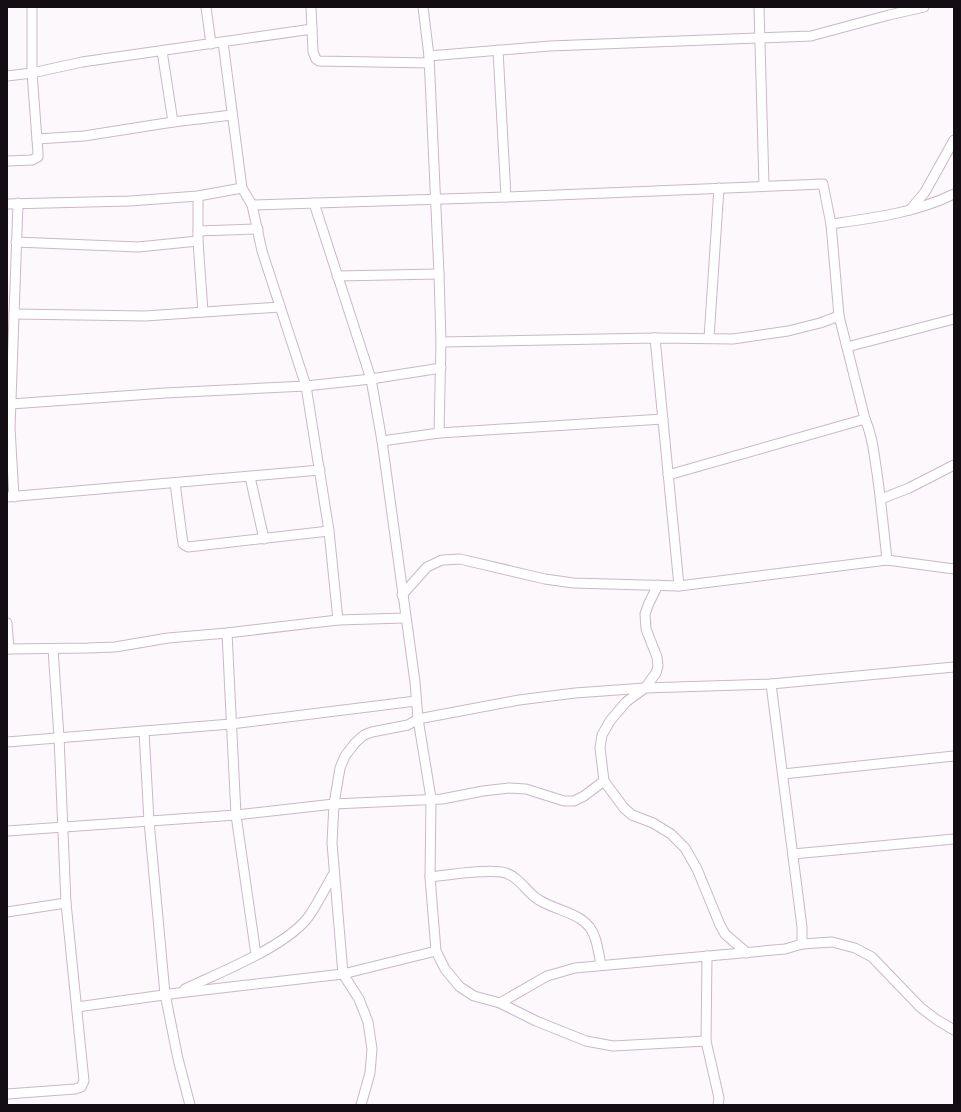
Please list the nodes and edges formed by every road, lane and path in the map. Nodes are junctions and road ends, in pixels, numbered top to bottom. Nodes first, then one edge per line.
1 (32, 7) edge
2 (206, 7) edge
3 (311, 7) edge
4 (423, 7) edge
5 (759, 7) edge
6 (924, 7) edge
7 (312, 29) junction
8 (759, 38) junction
9 (222, 42) junction
10 (211, 44) junction
11 (498, 50) junction
12 (162, 51) junction
13 (429, 60) junction
14 (32, 73) junction
15 (7, 76) edge
16 (232, 115) junction
17 (173, 122) junction
18 (37, 139) junction
19 (954, 140) edge
20 (7, 161) edge
21 (764, 186) junction
22 (242, 188) junction
23 (718, 188) junction
24 (954, 194) edge
25 (198, 196) junction
26 (506, 197) junction
27 (436, 199) junction
28 (18, 203) junction
29 (314, 203) junction
30 (7, 204) edge
31 (252, 205) junction
32 (910, 210) junction
33 (831, 224) junction
34 (258, 229) junction
35 (198, 236) junction
36 (16, 242) junction
37 (439, 274) junction
38 (337, 276) junction
39 (11, 286) edge
40 (280, 307) junction
41 (204, 312) junction
42 (14, 314) junction
43 (839, 316) junction
44 (954, 319) edge
45 (655, 338) junction
46 (709, 338) junction
47 (441, 342) junction
48 (847, 347) junction
49 (10, 358) edge
50 (441, 368) junction
51 (371, 379) junction
52 (306, 386) junction
53 (11, 404) junction
54 (662, 419) junction
55 (865, 419) junction
56 (9, 428) edge
57 (439, 433) junction
58 (382, 441) junction
59 (954, 465) edge
60 (320, 470) junction
61 (668, 475) junction
62 (250, 477) junction
63 (175, 484) junction
64 (10, 497) edge
65 (881, 499) junction
66 (329, 531) junction
67 (264, 539) junction
68 (887, 560) junction
69 (954, 569) edge
70 (658, 585) junction
71 (679, 586) junction
72 (402, 595) junction
73 (405, 618) junction
74 (338, 620) junction
75 (7, 623) edge
76 (227, 633) junction
77 (8, 649) edge
78 (53, 649) junction
79 (954, 667) edge
80 (771, 684) junction
81 (645, 688) junction
82 (416, 701) junction
83 (418, 719) junction
84 (231, 724) junction
85 (144, 731) junction
86 (59, 738) junction
87 (7, 742) edge
88 (954, 756) edge
89 (783, 774) junction
90 (604, 781) junction
91 (431, 798) junction
92 (334, 804) junction
93 (236, 815) junction
94 (148, 821) junction
95 (63, 827) junction
96 (7, 831) edge
97 (954, 839) edge
98 (793, 854) junction
99 (334, 873) junction
100 (430, 877) junction
101 (66, 903) junction
102 (7, 912) edge
103 (802, 944) junction
104 (436, 952) junction
105 (747, 953) junction
106 (256, 955) junction
107 (707, 956) junction
108 (601, 965) junction
109 (343, 974) junction
110 (178, 993) junction
111 (165, 994) junction
112 (500, 1003) junction
113 (77, 1007) junction
114 (954, 1030) edge
115 (706, 1041) junction
116 (7, 1094) edge
117 (190, 1105) edge
118 (361, 1105) edge
119 (718, 1105) edge

1 - 14 street
2 - 10 street
3 - 7 street
4 - 13 street
5 - 8 street
6 - 8 street
7 - 9 street
7 - 13 street
8 - 11 street
8 - 21 street
9 - 10 street
9 - 16 street
10 - 12 street
11 - 13 street
11 - 26 street
12 - 14 street
12 - 17 street
13 - 27 street
14 - 15 street
14 - 18 street
16 - 17 street
16 - 22 street
17 - 18 street
18 - 20 street
19 - 32 street
21 - 23 street
21 - 33 street
22 - 25 street
22 - 31 street
23 - 26 street
23 - 46 street
24 - 32 street
25 - 28 street
25 - 35 street
26 - 27 street
27 - 29 street
27 - 37 street
28 - 30 street
28 - 36 street
29 - 31 street
29 - 38 street
31 - 34 street
32 - 33 street
33 - 43 street
34 - 35 street
34 - 40 street
35 - 36 street
35 - 41 street
36 - 39 street
37 - 38 street
37 - 47 street
38 - 51 street
39 - 42 street
40 - 41 street
40 - 52 street
41 - 42 street
42 - 49 street
43 - 46 street
43 - 48 street
44 - 48 street
45 - 46 street
45 - 47 street
45 - 54 street
47 - 50 street
48 - 55 street
49 - 53 street
50 - 51 street
50 - 57 street
51 - 52 street
51 - 58 street
52 - 53 street
52 - 60 street
53 - 56 street
54 - 57 street
54 - 61 street
55 - 61 street
55 - 65 street
56 - 64 street
57 - 58 street
58 - 72 street
59 - 65 street
60 - 62 street
60 - 66 street
61 - 71 street
62 - 63 street
62 - 67 street
63 - 64 street
63 - 67 street
65 - 68 street
66 - 67 street
66 - 74 street
68 - 69 street
68 - 71 street
70 - 71 street
70 - 72 street
70 - 81 street
72 - 73 street
73 - 74 street
73 - 82 street
74 - 76 street
75 - 77 street
76 - 78 street
76 - 84 street
77 - 78 street
78 - 86 street
79 - 80 street
80 - 81 street
80 - 89 street
81 - 83 street
81 - 90 street
82 - 83 street
82 - 84 street
83 - 91 street
83 - 92 street
84 - 85 street
84 - 93 street
85 - 86 street
85 - 94 street
86 - 87 street
86 - 95 street
88 - 89 street
89 - 98 street
90 - 91 street
90 - 105 street
91 - 92 street
91 - 100 street
92 - 93 street
92 - 99 street
93 - 94 street
93 - 106 street
94 - 95 street
94 - 111 street
95 - 96 street
95 - 101 street
97 - 98 street
98 - 103 street
99 - 106 street
99 - 109 street
100 - 104 street
100 - 108 street
101 - 102 street
101 - 113 street
103 - 105 street
103 - 114 street
104 - 109 street
104 - 112 street
105 - 107 street
106 - 110 street
107 - 108 street
107 - 115 street
108 - 112 street
109 - 110 street
109 - 118 street
110 - 111 street
111 - 113 street
111 - 117 street
112 - 115 street
113 - 116 street
115 - 119 street

